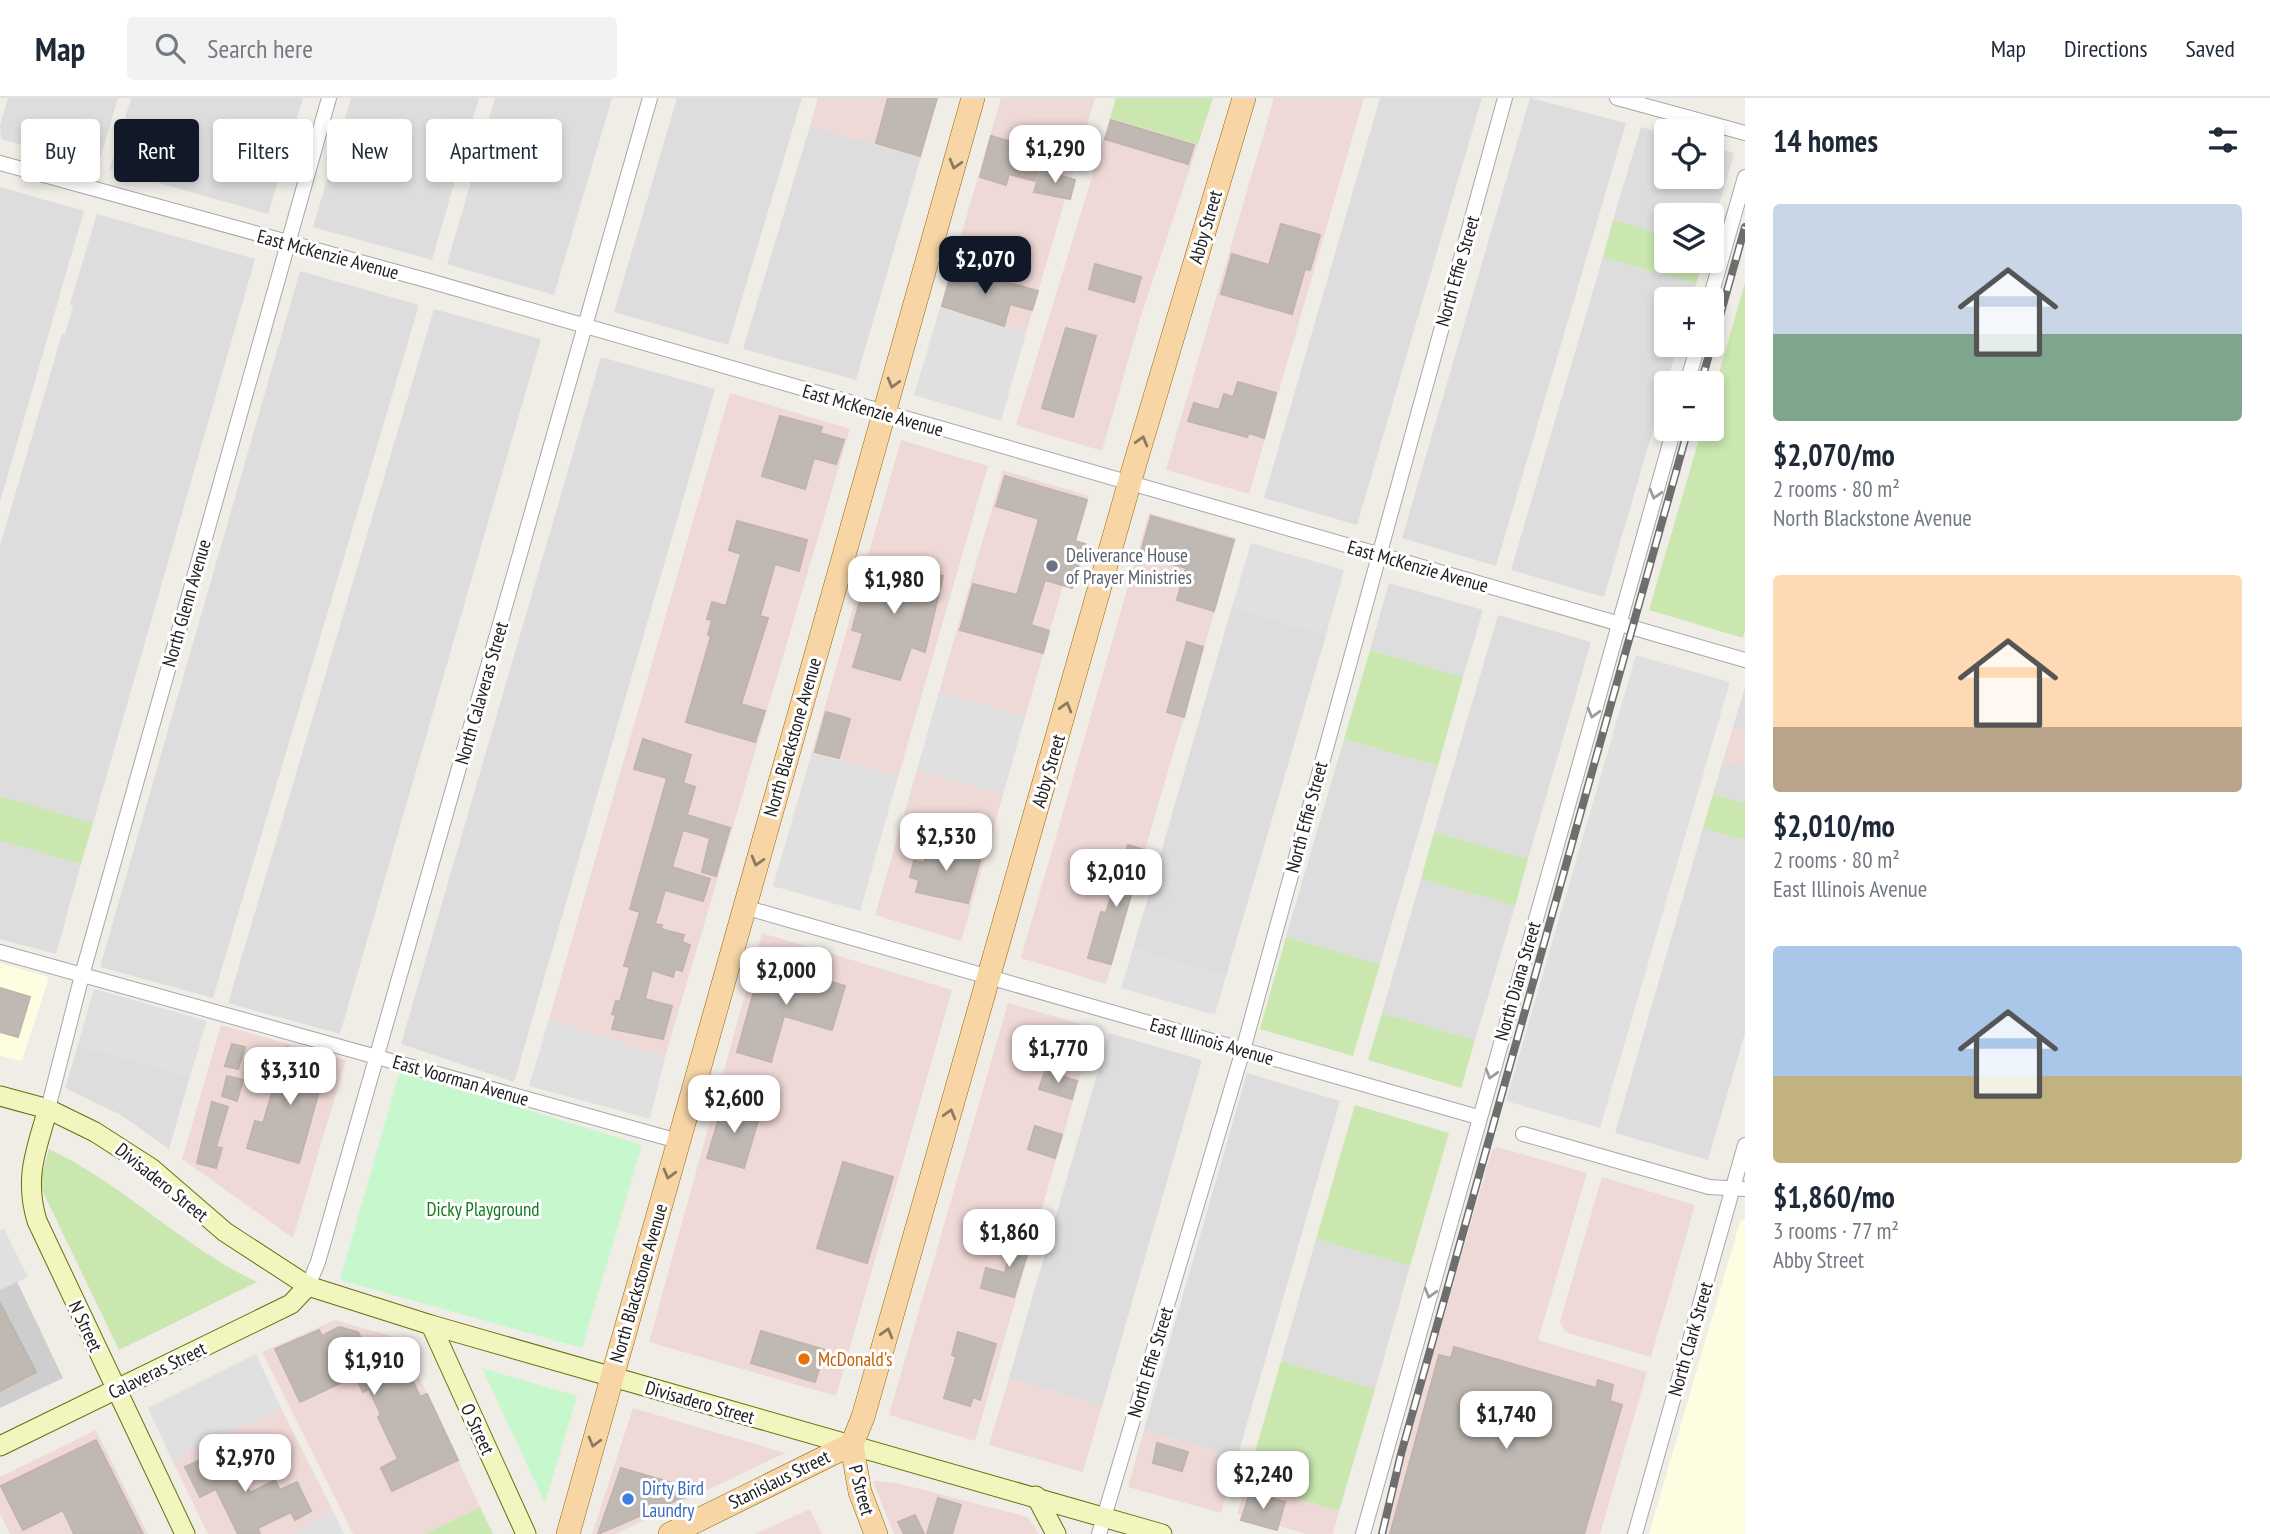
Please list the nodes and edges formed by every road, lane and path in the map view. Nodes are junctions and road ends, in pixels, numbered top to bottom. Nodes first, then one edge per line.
1 (329, 98) edge
2 (650, 98) edge
3 (973, 98) edge
4 (1244, 98) edge
5 (1505, 98) edge
6 (1617, 98) edge
7 (1745, 134) edge
8 (0, 163) edge
9 (1745, 177) edge
10 (287, 243) junction
11 (1713, 287) edge
12 (586, 326) junction
13 (885, 413) junction
14 (1671, 441) edge
15 (1130, 484) junction
16 (1378, 555) junction
17 (1619, 624) junction
18 (1745, 660) edge
19 (744, 907) junction
20 (0, 952) edge
21 (82, 975) junction
22 (990, 977) junction
23 (1243, 1050) junction
24 (377, 1057) junction
25 (0, 1096) edge
26 (48, 1109) junction
27 (1478, 1117) junction
28 (1523, 1134) dead end
29 (678, 1141) junction
30 (1745, 1145) edge
31 (1739, 1188) edge
32 (308, 1286) junction
33 (431, 1325) junction
34 (611, 1376) junction
35 (116, 1391) junction
36 (852, 1444) junction
37 (0, 1446) edge
38 (1036, 1496) junction
39 (1101, 1526) edge
40 (185, 1534) edge
41 (526, 1534) edge
42 (568, 1534) edge
43 (670, 1534) edge
44 (876, 1534) edge
45 (1056, 1534) edge
46 (1162, 1534) edge
47 (1363, 1534) edge
48 (1635, 1534) edge

1 - 10 street, North Glenn Avenue
2 - 12 street, North Calaveras Street
3 -> 13 main road, North Blackstone Avenue
15 -> 4 main road, Abby Street
5 - 16 street, North Effie Street
6 - 7 street
8 - 10 street, East McKenzie Avenue
9 - 11 street
10 - 12 street, East McKenzie Avenue
10 - 21 street, North Glenn Avenue
12 - 13 street, East McKenzie Avenue
12 - 24 street, North Calaveras Street
13 - 15 street, East McKenzie Avenue
13 -> 19 main road, North Blackstone Avenue
14 -> 17 street, North Diana Street
15 - 16 street, East McKenzie Avenue
22 -> 15 main road, Abby Street
16 - 17 street, East McKenzie Avenue
16 - 23 street, North Effie Street
17 - 18 street, East McKenzie Avenue
17 -> 27 street, North Diana Street
19 - 22 street, East Illinois Avenue
19 - 29 main road, North Blackstone Avenue
20 - 21 street, East Voorman Avenue
21 - 24 street, East Voorman Avenue
21 - 26 street, North Glenn Avenue
22 - 23 street, East Illinois Avenue
36 -> 22 main road, Abby Street
23 - 27 street, East Illinois Avenue
23 - 39 street, North Effie Street
24 - 29 street, East Voorman Avenue
24 - 32 street, North Calaveras Street
25 - 26 street, Divisadero Street
26 - 32 street, Divisadero Street
26 - 35 street, N Street
27 -> 47 street, North Diana Street
28 - 31 street
29 -> 34 main road, North Blackstone Avenue
30 - 31 street, North Clark Street
31 - 48 street, North Clark Street
32 - 33 street, Divisadero Street
32 - 35 street, Calaveras Street
33 - 34 street, Divisadero Street
33 - 41 street, O Street
34 - 36 street, Divisadero Street
34 -> 42 main road, North Blackstone Avenue
35 - 37 street, Calaveras Street
35 - 40 street, N Street
36 - 38 street, Divisadero Street
36 - 43 main road, Stanislaus Street
36 - 44 main road, P Street
38 - 39 street, Divisadero Street
38 - 45 street
39 - 46 street, Divisadero Street

